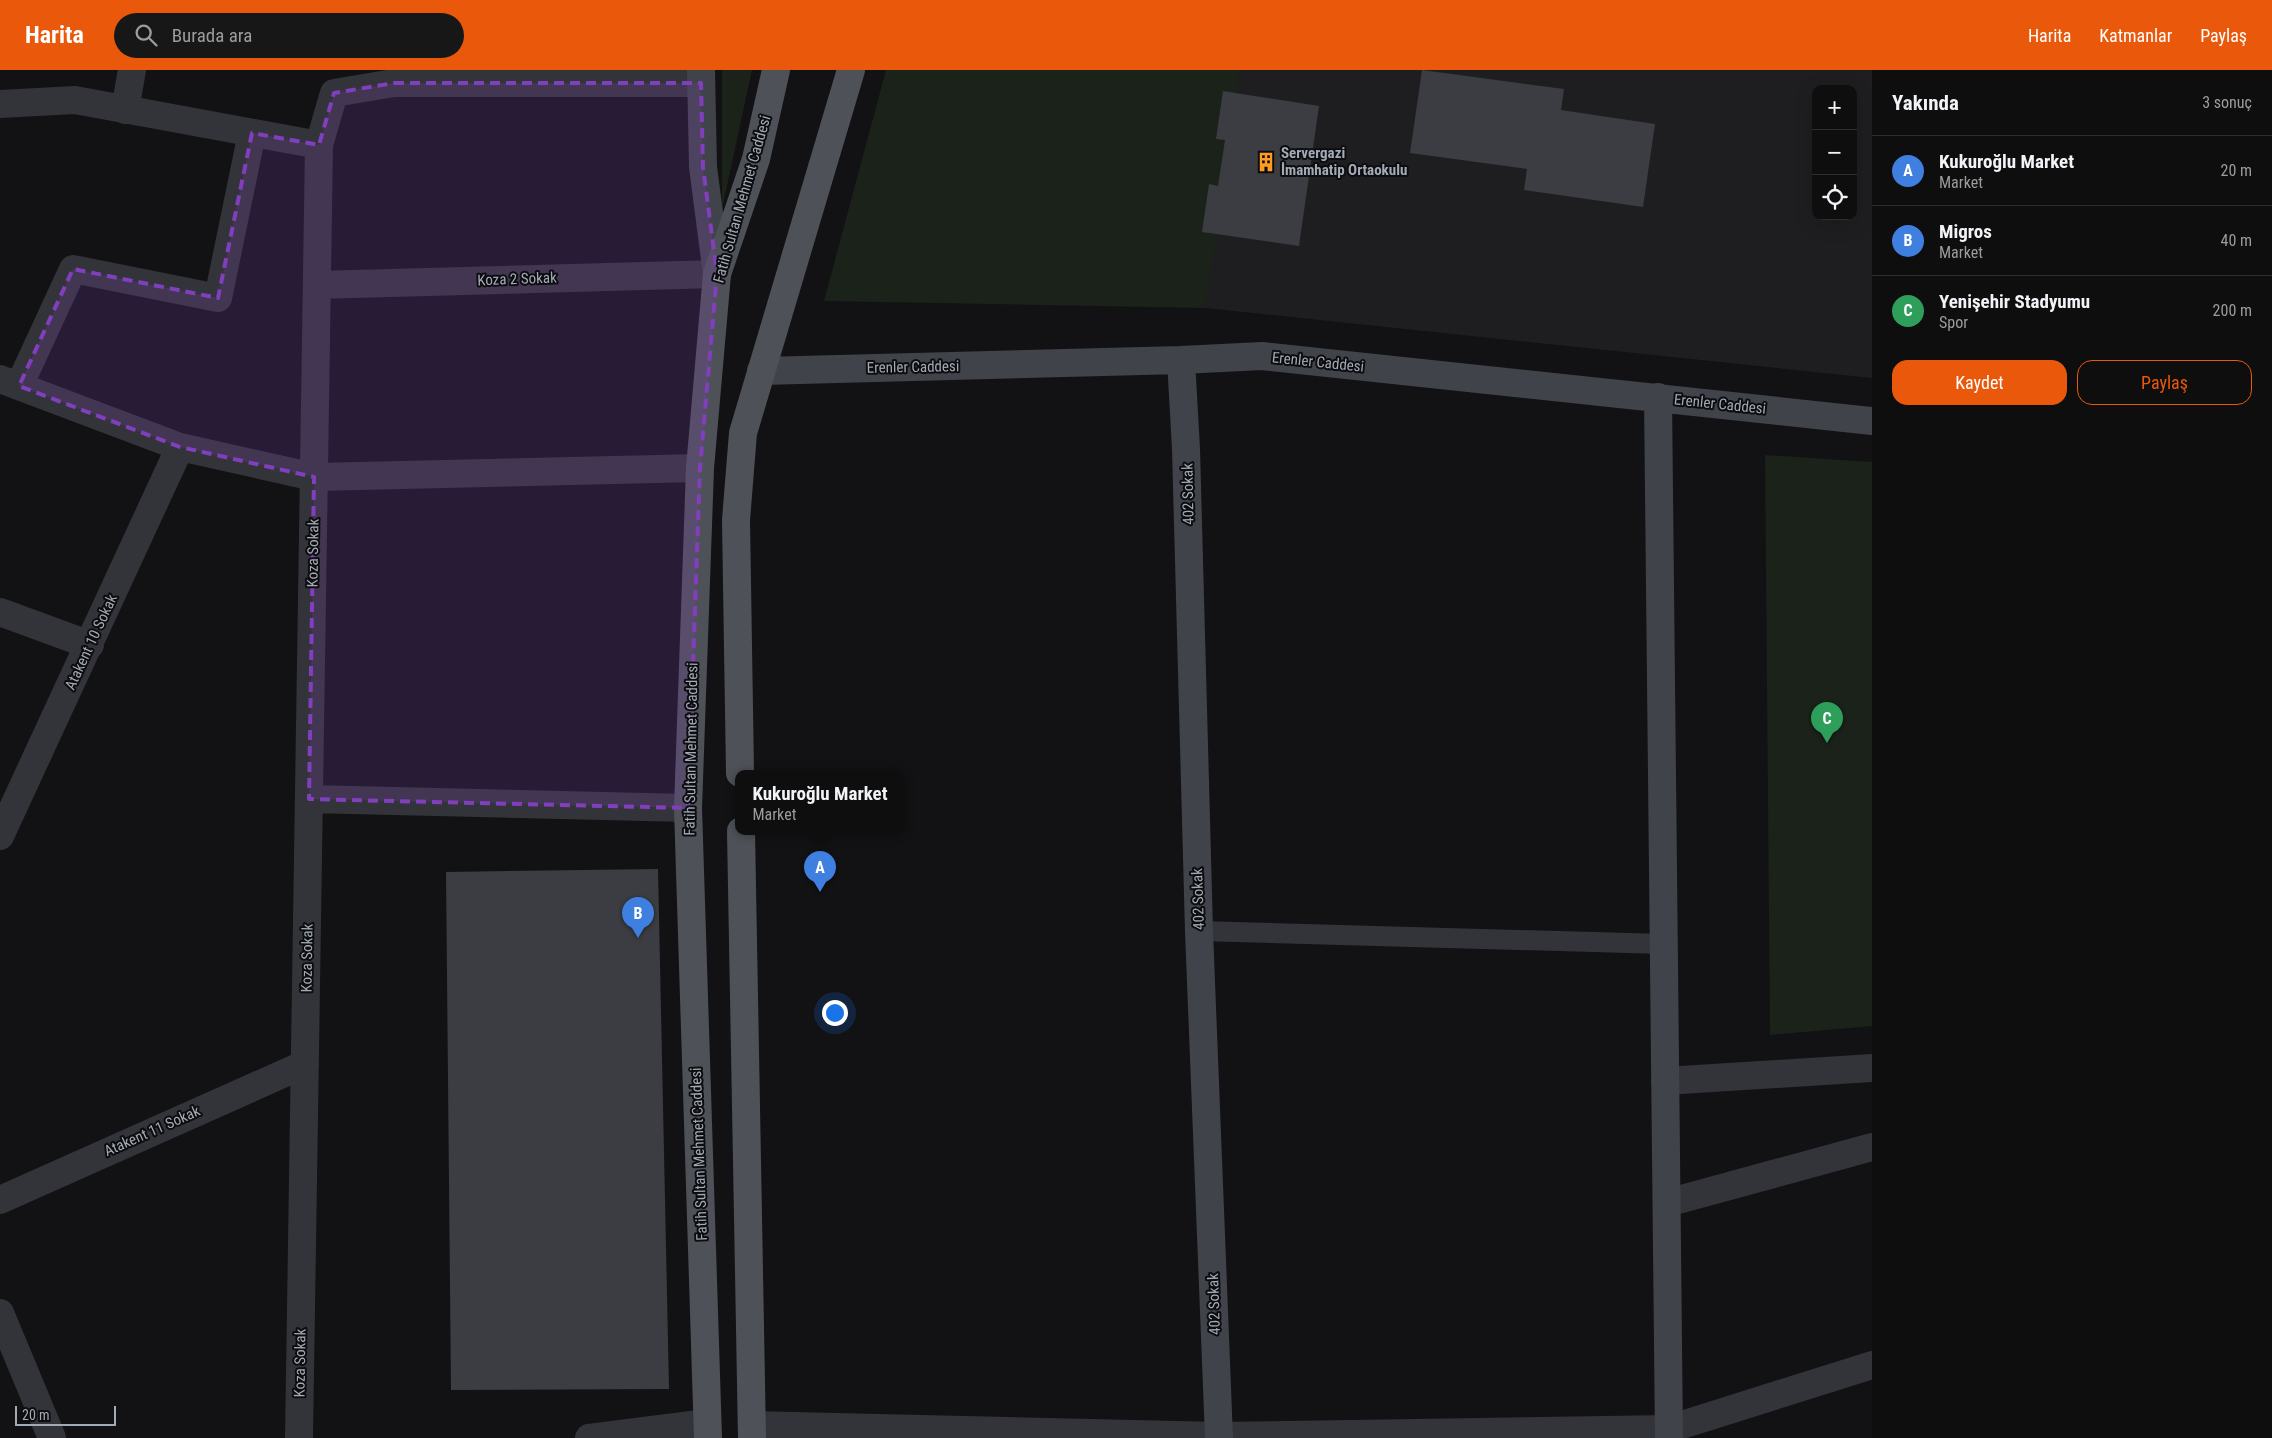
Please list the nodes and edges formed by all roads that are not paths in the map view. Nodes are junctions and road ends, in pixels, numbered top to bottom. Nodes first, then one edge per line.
1 (132, 70) edge
2 (776, 70) edge
3 (851, 70) edge
4 (701, 76) edge
5 (0, 104) edge
6 (125, 110) junction
7 (252, 133) junction
8 (319, 145) junction
9 (717, 274) junction
10 (318, 285) junction
11 (1181, 360) junction
12 (761, 371) junction
13 (9, 383) edge
14 (1658, 397) junction
15 (1872, 421) edge
16 (180, 447) junction
17 (700, 468) junction
18 (314, 478) junction
19 (0, 612) edge
20 (90, 645) junction
21 (740, 770) edge
22 (309, 799) junction
23 (688, 808) junction
24 (742, 835) edge
25 (0, 836) edge
26 (1199, 931) junction
27 (1664, 944) junction
28 (305, 1064) junction
29 (1872, 1068) edge
30 (1666, 1082) junction
31 (1872, 1147) edge
32 (0, 1200) edge
33 (1667, 1202) junction
34 (0, 1314) edge
35 (1872, 1365) edge
36 (708, 1431) edge
37 (752, 1432) edge
38 (1669, 1433) edge
39 (1219, 1437) edge
40 (52, 1438) edge
41 (299, 1438) edge
42 (589, 1438) edge

1 - 6 street
2 - 9 main road, Fatih Sultan Mehmet Caddesi
3 - 12 main road
4 - 8 street, Koza Sokak
4 - 9 street
5 - 6 street
6 - 7 street
7 - 8 street
7 - 13 street
8 - 10 street, Koza Sokak
9 - 10 street, Koza 2 Sokak
9 - 17 main road, Fatih Sultan Mehmet Caddesi
10 - 18 street, Koza Sokak
11 - 12 street, Erenler Caddesi
11 - 14 street, Erenler Caddesi
11 - 26 street, 402 Sokak
12 - 21 main road
13 - 16 street
14 - 15 street, Erenler Caddesi
14 - 27 street
16 - 18 street
16 - 20 street, Atakent 10 Sokak
17 - 18 street
17 - 23 main road, Fatih Sultan Mehmet Caddesi
18 - 22 street, Koza Sokak
19 - 20 street
20 - 25 street, Atakent 10 Sokak
22 - 23 street
22 - 28 street, Koza Sokak
23 - 36 main road, Fatih Sultan Mehmet Caddesi
24 - 37 main road
26 - 27 lane
26 - 39 street, 402 Sokak
27 - 30 street
28 - 32 street, Atakent 11 Sokak
28 - 41 street, Koza Sokak
29 - 30 street
30 - 33 street
31 - 33 street
33 - 38 street
34 - 40 street
35 - 38 street
36 - 42 street
37 - 39 street
38 - 39 street

